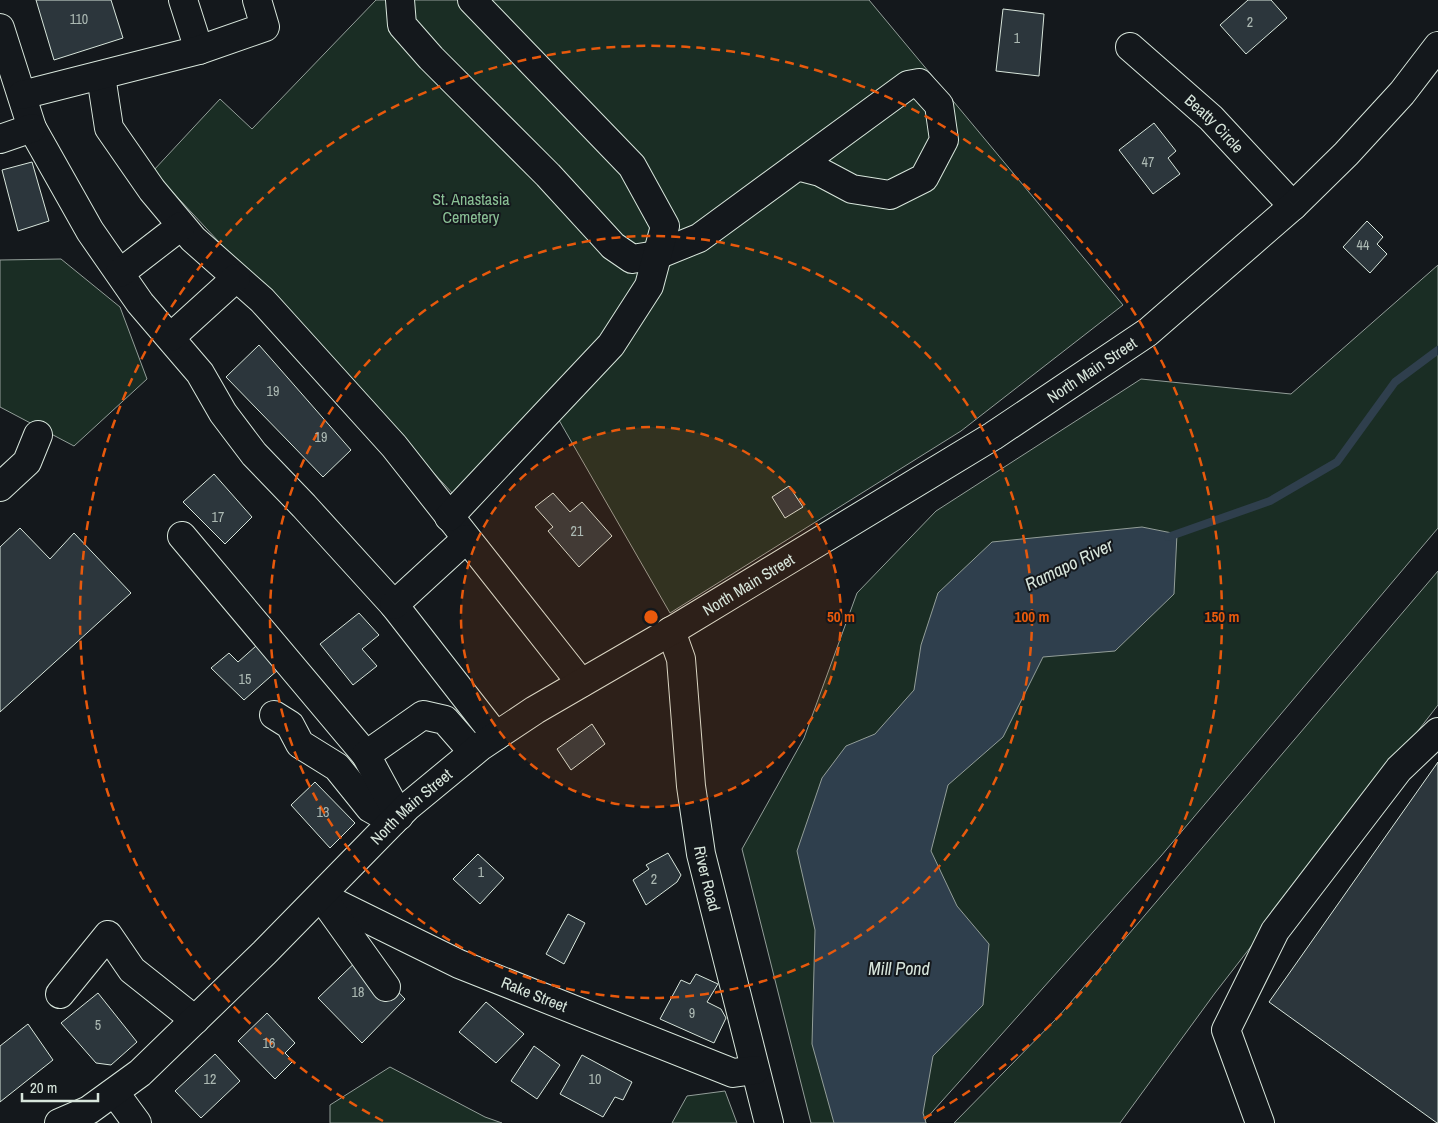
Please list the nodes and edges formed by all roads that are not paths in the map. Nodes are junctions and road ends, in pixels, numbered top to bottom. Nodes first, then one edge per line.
1 (183, 0) edge
2 (400, 0) edge
3 (472, 0) edge
4 (260, 1) edge
5 (0, 28) edge
6 (1438, 46) edge
7 (1130, 47) dead end
8 (199, 50) junction
9 (101, 76) junction
10 (22, 95) junction
11 (32, 128) junction
12 (0, 139) edge
13 (797, 166) junction
14 (1293, 206) junction
15 (181, 226) junction
16 (657, 255) junction
17 (120, 273) junction
18 (236, 278) junction
19 (172, 338) junction
20 (38, 435) dead end
21 (0, 487) edge
22 (448, 517) junction
23 (182, 536) dead end
24 (466, 539) junction
25 (394, 605) junction
26 (671, 631) junction
27 (581, 683) junction
28 (274, 715) dead end
29 (1438, 732) edge
30 (496, 736) junction
31 (473, 752) junction
32 (366, 755) junction
33 (396, 818) junction
34 (321, 896) junction
35 (386, 987) dead end
36 (60, 994) dead end
37 (195, 1020) junction
38 (755, 1070) junction
39 (115, 1093) junction
40 (59, 1123) edge
41 (137, 1123) edge
42 (769, 1123) edge
43 (1260, 1123) edge

1 - 8 street
2 - 16 street
3 - 16 street
4 - 8 street
5 - 10 street
6 - 14 street, North Main Street
7 - 14 street, Beatty Circle
8 - 9 street
9 - 10 street
9 - 15 street
10 - 11 street
11 - 12 street
11 - 17 street
13 - 13 street
13 - 16 street
14 - 26 street, North Main Street
15 - 17 street
15 - 18 street
16 - 22 street
17 - 19 street
18 - 19 street
18 - 22 street
19 - 25 street
20 - 21 street
22 - 24 street
23 - 32 street
24 - 25 street
24 - 27 street
25 - 30 street
26 - 27 street, North Main Street
26 - 38 street, River Road
27 - 30 street, North Main Street
28 - 33 street
29 - 43 street
30 - 31 street, North Main Street
31 - 32 street
31 - 33 street, North Main Street
32 - 33 street
33 - 34 street, North Main Street
34 - 35 street
34 - 37 street, North Main Street
34 - 38 street, Rake Street
36 - 37 street
37 - 39 street, North Main Street
38 - 42 street, River Road
39 - 40 street, North Main Street
39 - 41 street

